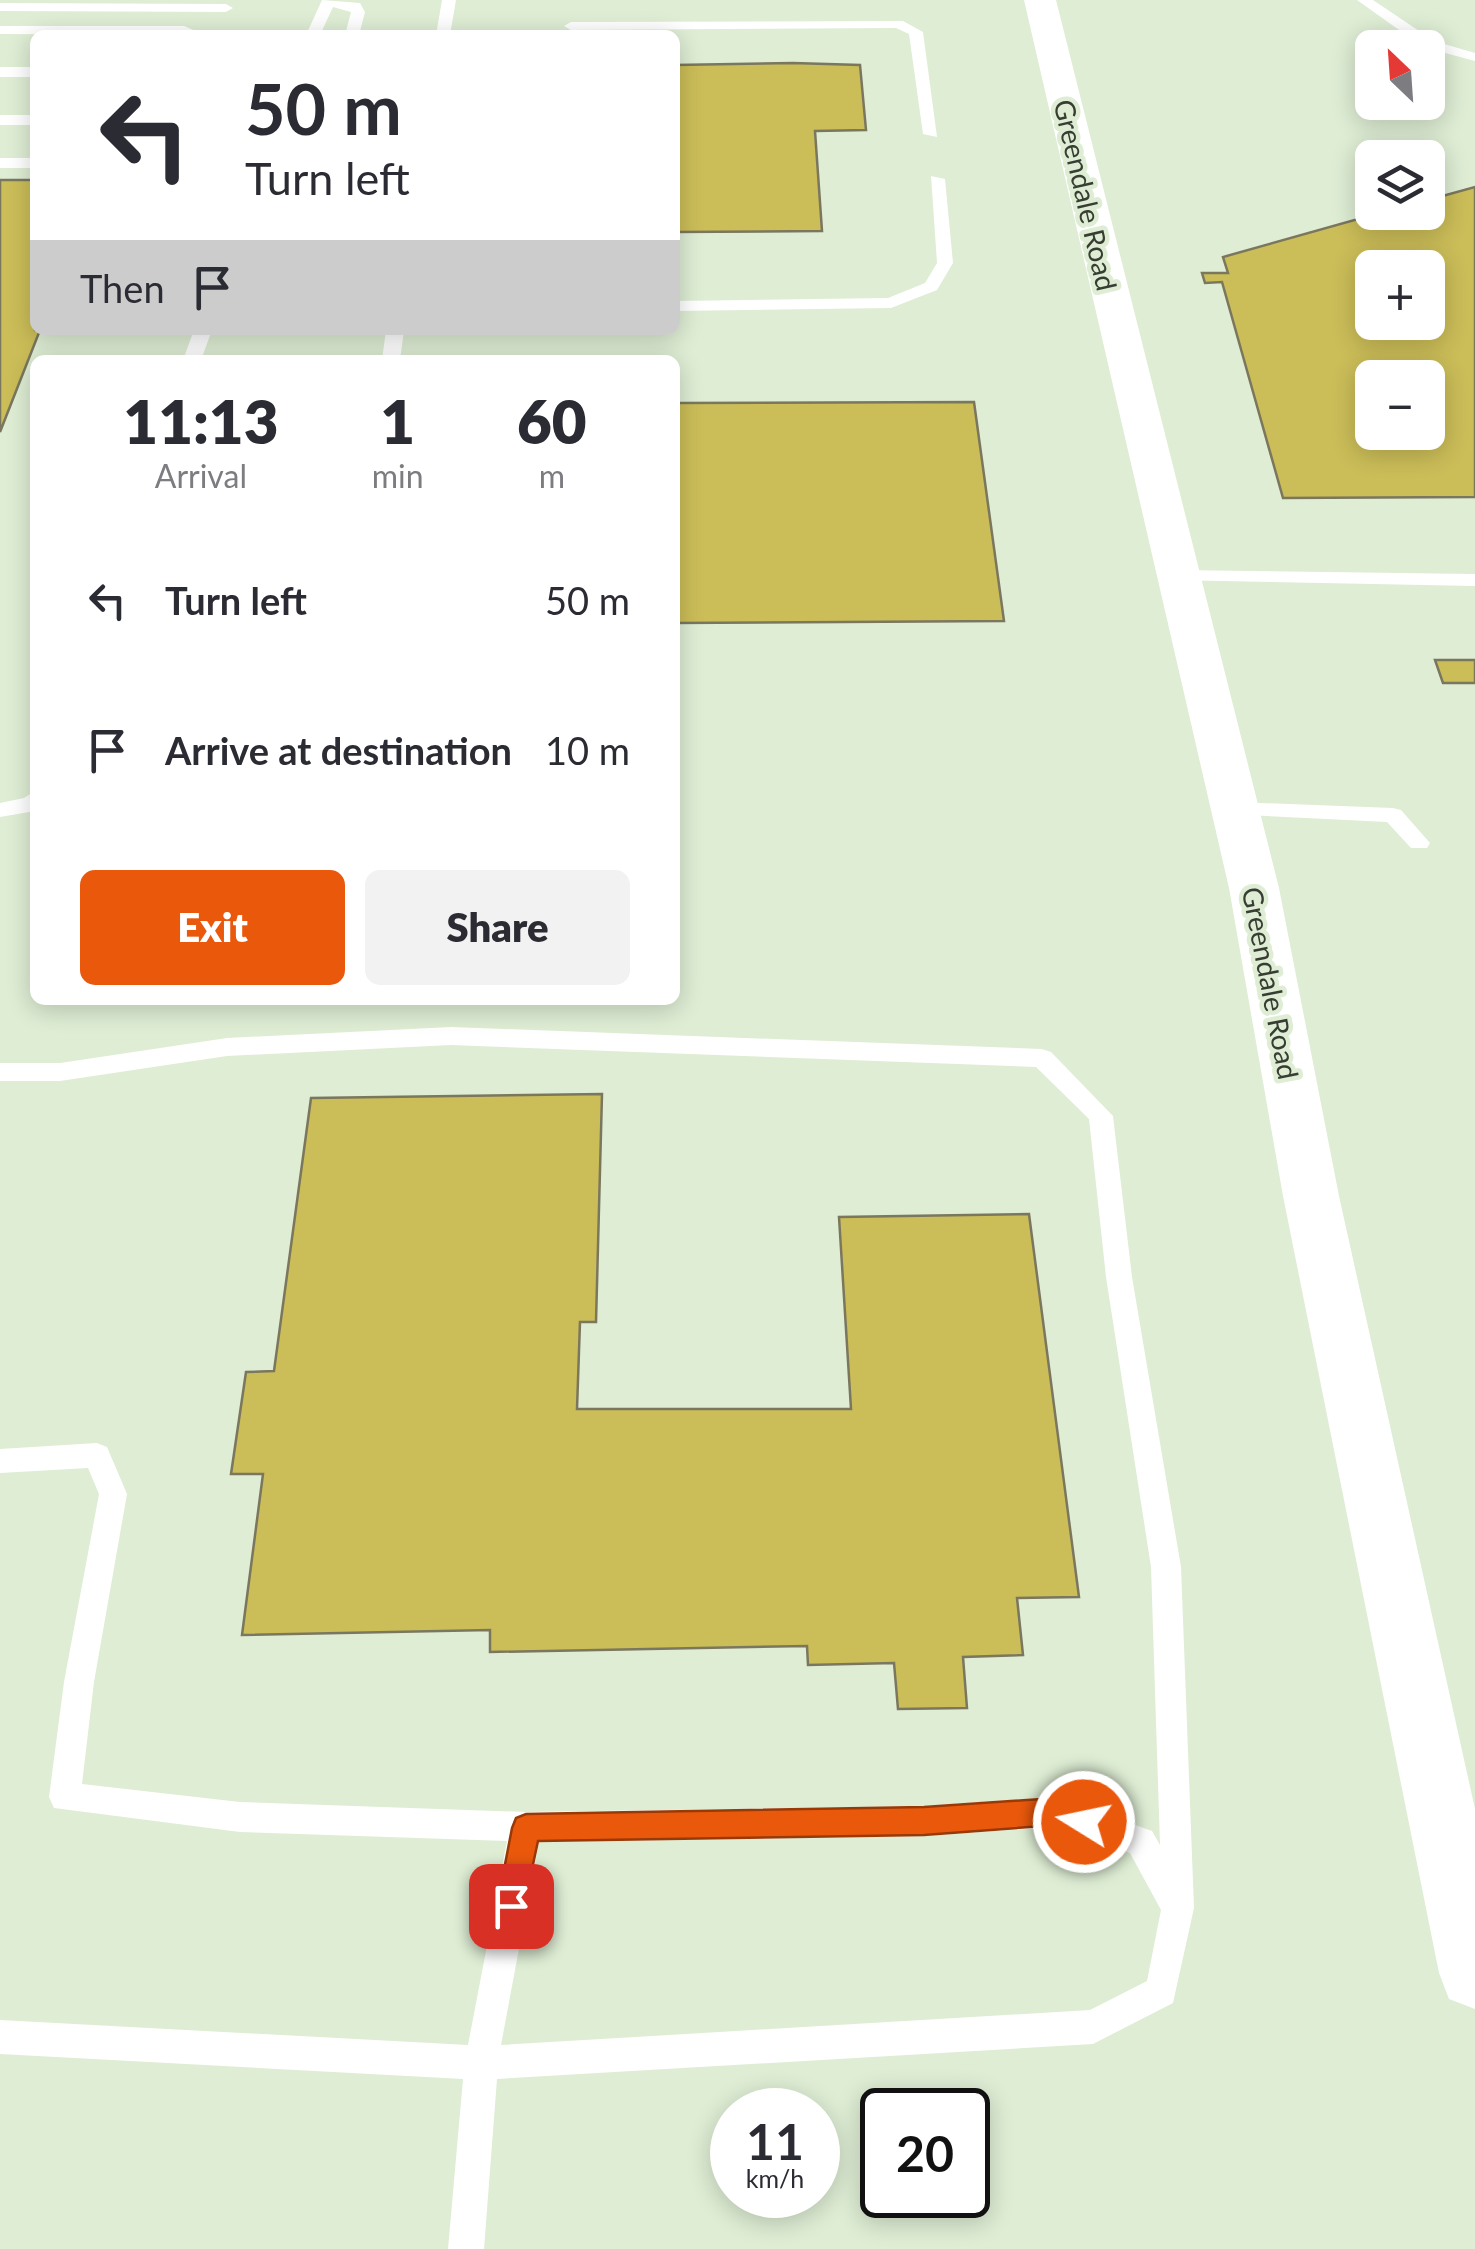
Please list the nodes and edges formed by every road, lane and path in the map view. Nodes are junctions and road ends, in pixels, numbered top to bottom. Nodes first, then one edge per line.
1 (449, 0) edge
2 (1040, 0) edge
3 (1364, 0) edge
4 (328, 1) edge
5 (0, 7) edge
6 (226, 8) dead end
7 (571, 24) edge
8 (0, 30) edge
9 (30, 30) edge
10 (30, 30) edge
11 (184, 30) edge
12 (316, 30) edge
13 (353, 30) edge
14 (444, 30) edge
15 (1475, 57) edge
16 (0, 72) edge
17 (30, 72) edge
18 (0, 120) edge
19 (30, 120) edge
20 (931, 134) dead end
21 (0, 163) edge
22 (30, 163) edge
23 (937, 180) dead end
24 (680, 306) edge
25 (1178, 576) junction
26 (1475, 580) edge
27 (30, 802) edge
28 (1234, 808) junction
29 (0, 810) edge
30 (1419, 843) dead end
31 (0, 1072) edge
32 (0, 1461) edge
33 (526, 1828) junction
34 (1178, 1908) junction
35 (1475, 1973) edge
36 (0, 2037) edge
37 (481, 2063) junction
38 (466, 2249) edge

1 - 14 lane
2 - 25 street, Greendale Road
3 - 15 lane
4 - 12 lane
4 - 13 lane
5 - 6 lane
7 - 20 lane
8 - 10 lane
9 - 11 lane
16 - 17 lane
18 - 19 lane
21 - 22 lane
23 - 24 lane
25 - 26 lane
25 - 28 street, Greendale Road
27 - 29 lane
28 - 30 lane
28 - 35 street, Greendale Road
31 - 34 lane
32 - 33 lane
33 - 34 lane
33 - 37 lane
34 - 37 lane
36 - 37 lane
37 - 38 lane

